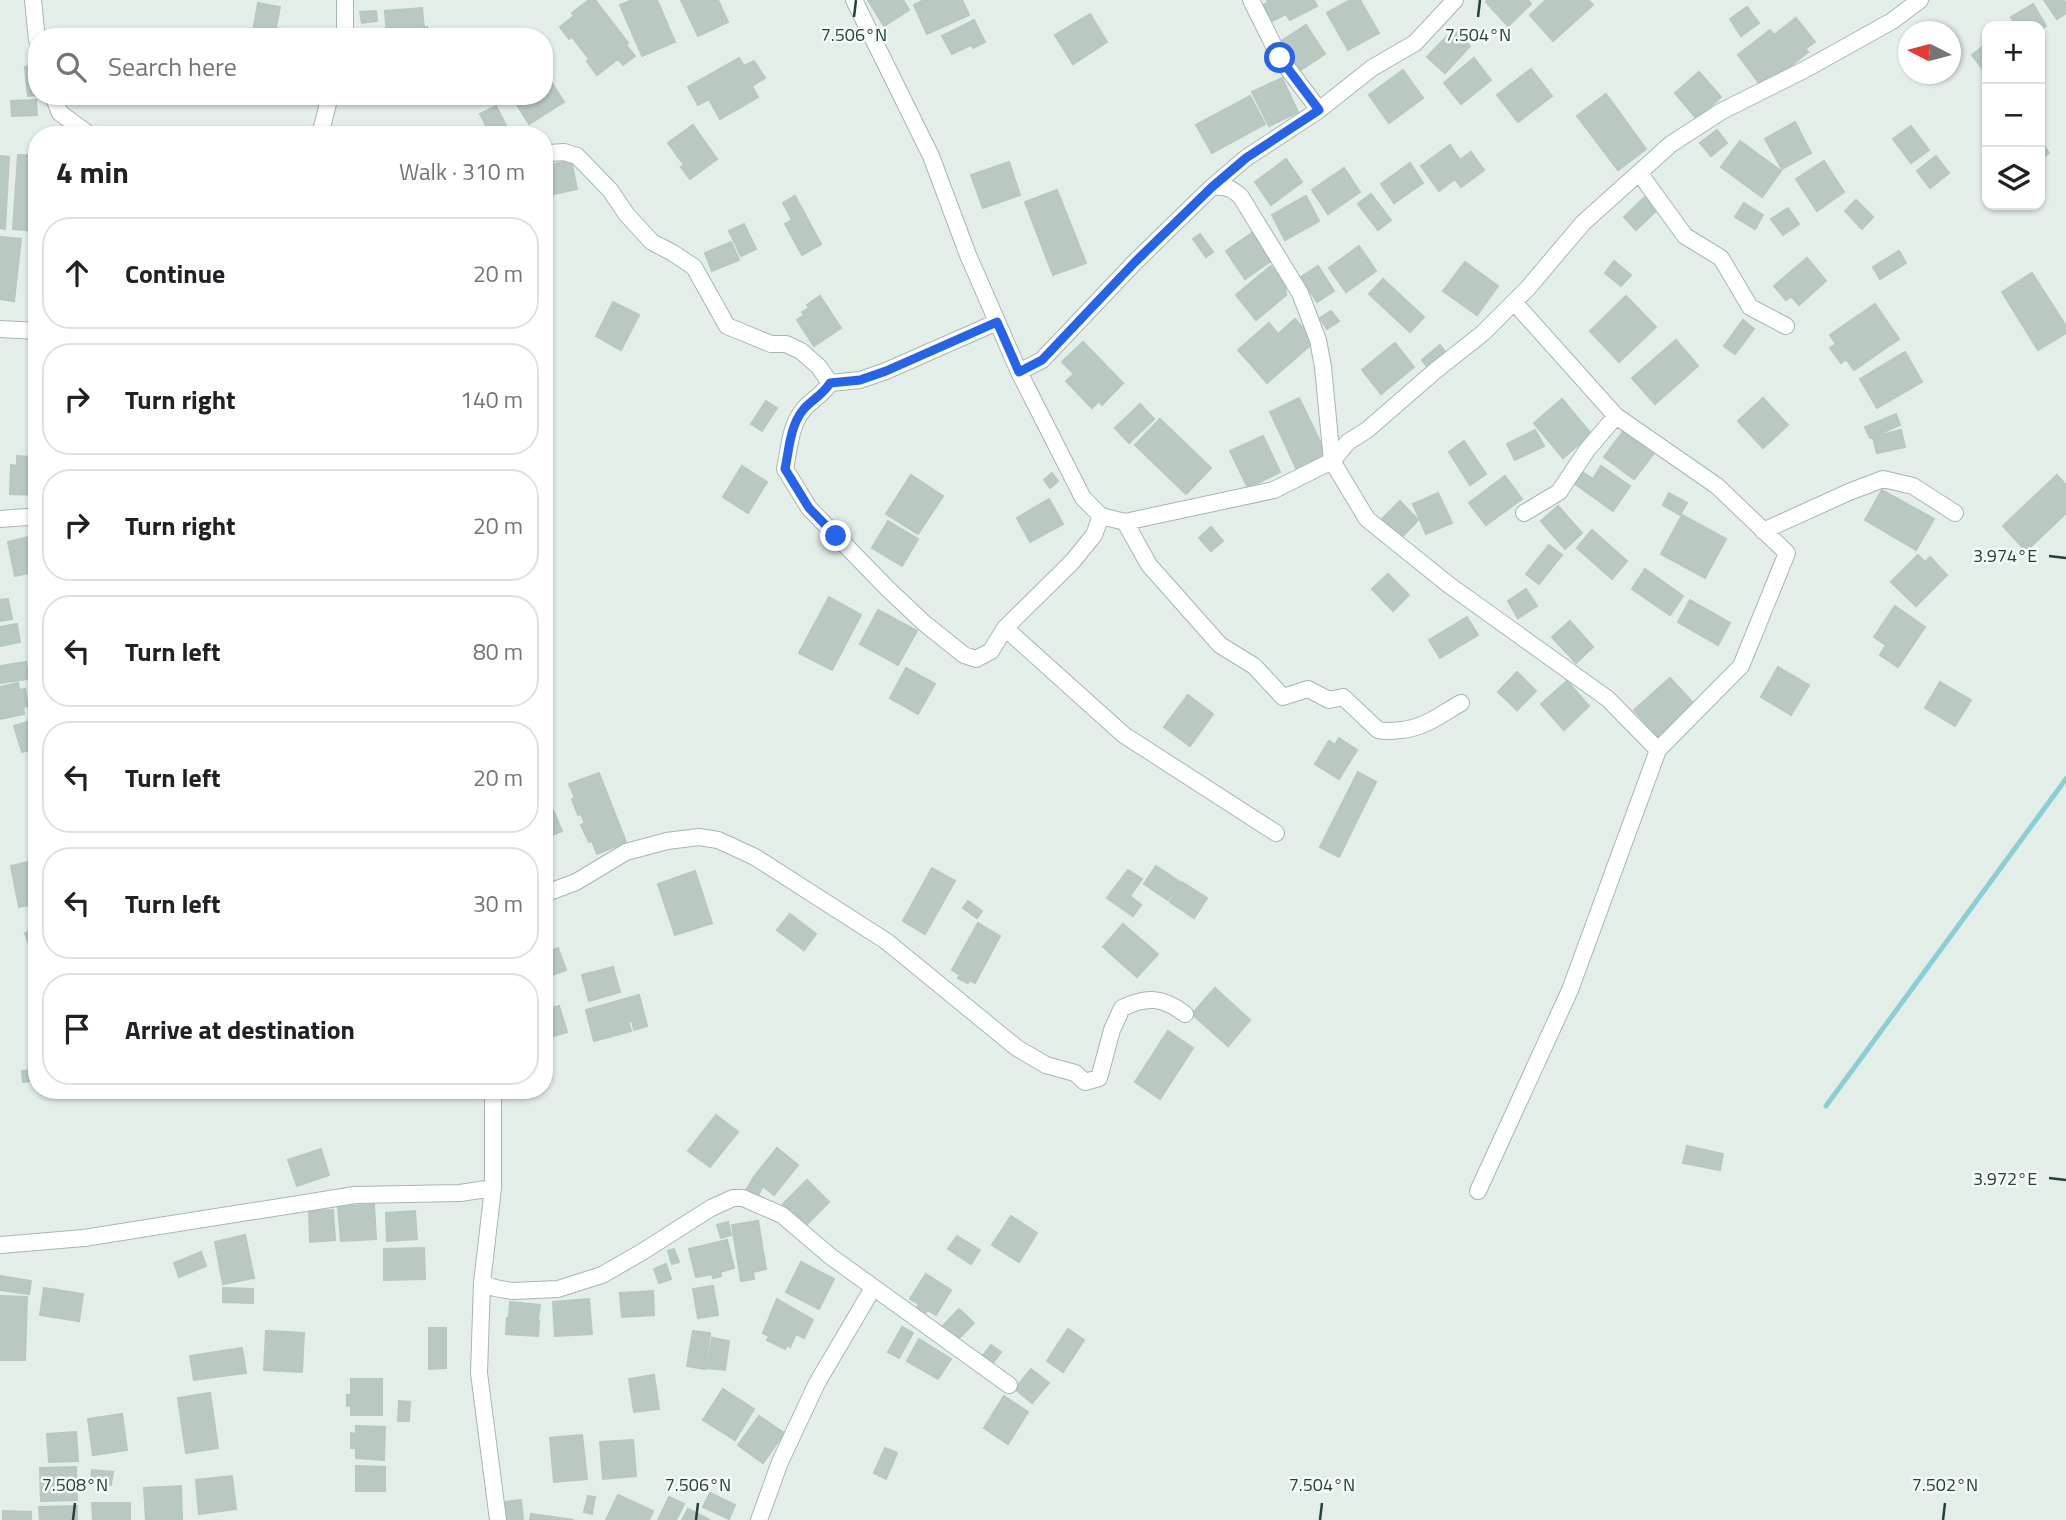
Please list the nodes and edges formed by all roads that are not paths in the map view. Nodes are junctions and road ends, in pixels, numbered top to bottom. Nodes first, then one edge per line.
1 (33, 0) edge
2 (345, 0) edge
3 (854, 0) edge
4 (1251, 0) edge
5 (1455, 0) edge
6 (1920, 0) edge
7 (36, 28) edge
8 (345, 28) edge
9 (57, 105) edge
10 (328, 105) edge
11 (1319, 110) junction
12 (78, 126) edge
13 (322, 126) edge
14 (553, 153) edge
15 (1640, 174) junction
16 (1212, 187) junction
17 (1514, 302) junction
18 (997, 322) junction
19 (1786, 326) dead end
20 (0, 330) edge
21 (28, 331) edge
22 (1019, 372) junction
23 (830, 383) junction
24 (1616, 416) junction
25 (1332, 461) junction
26 (1524, 513) dead end
27 (1955, 513) dead end
28 (1101, 516) junction
29 (28, 517) edge
30 (0, 519) edge
31 (1125, 522) junction
32 (1763, 531) junction
33 (1005, 628) junction
34 (1461, 703) dead end
35 (1658, 750) junction
36 (1276, 833) dead end
37 (553, 891) edge
38 (1185, 1014) dead end
39 (493, 1099) edge
40 (493, 1188) junction
41 (1478, 1191) dead end
42 (0, 1245) edge
43 (482, 1283) junction
44 (873, 1288) junction
45 (1009, 1385) dead end
46 (498, 1520) edge
47 (759, 1520) edge

1 - 7 street
2 - 8 street
3 - 18 street
4 - 11 street
5 - 11 street
6 - 15 street
9 - 12 street
10 - 13 street
11 - 16 street
14 - 23 street
15 - 17 street
15 - 19 street
16 - 22 street
16 - 25 street
17 - 24 street
17 - 25 street
18 - 22 street
18 - 23 street
20 - 21 street
22 - 28 street
23 - 33 street
24 - 26 street
24 - 32 street
25 - 31 street
25 - 35 street
27 - 32 street
28 - 31 street
28 - 33 street
29 - 30 street
31 - 34 street
32 - 35 street
33 - 36 street
35 - 41 street
37 - 38 street
39 - 40 street
40 - 42 street
40 - 43 street
43 - 44 street
43 - 46 street
44 - 45 street
44 - 47 street

